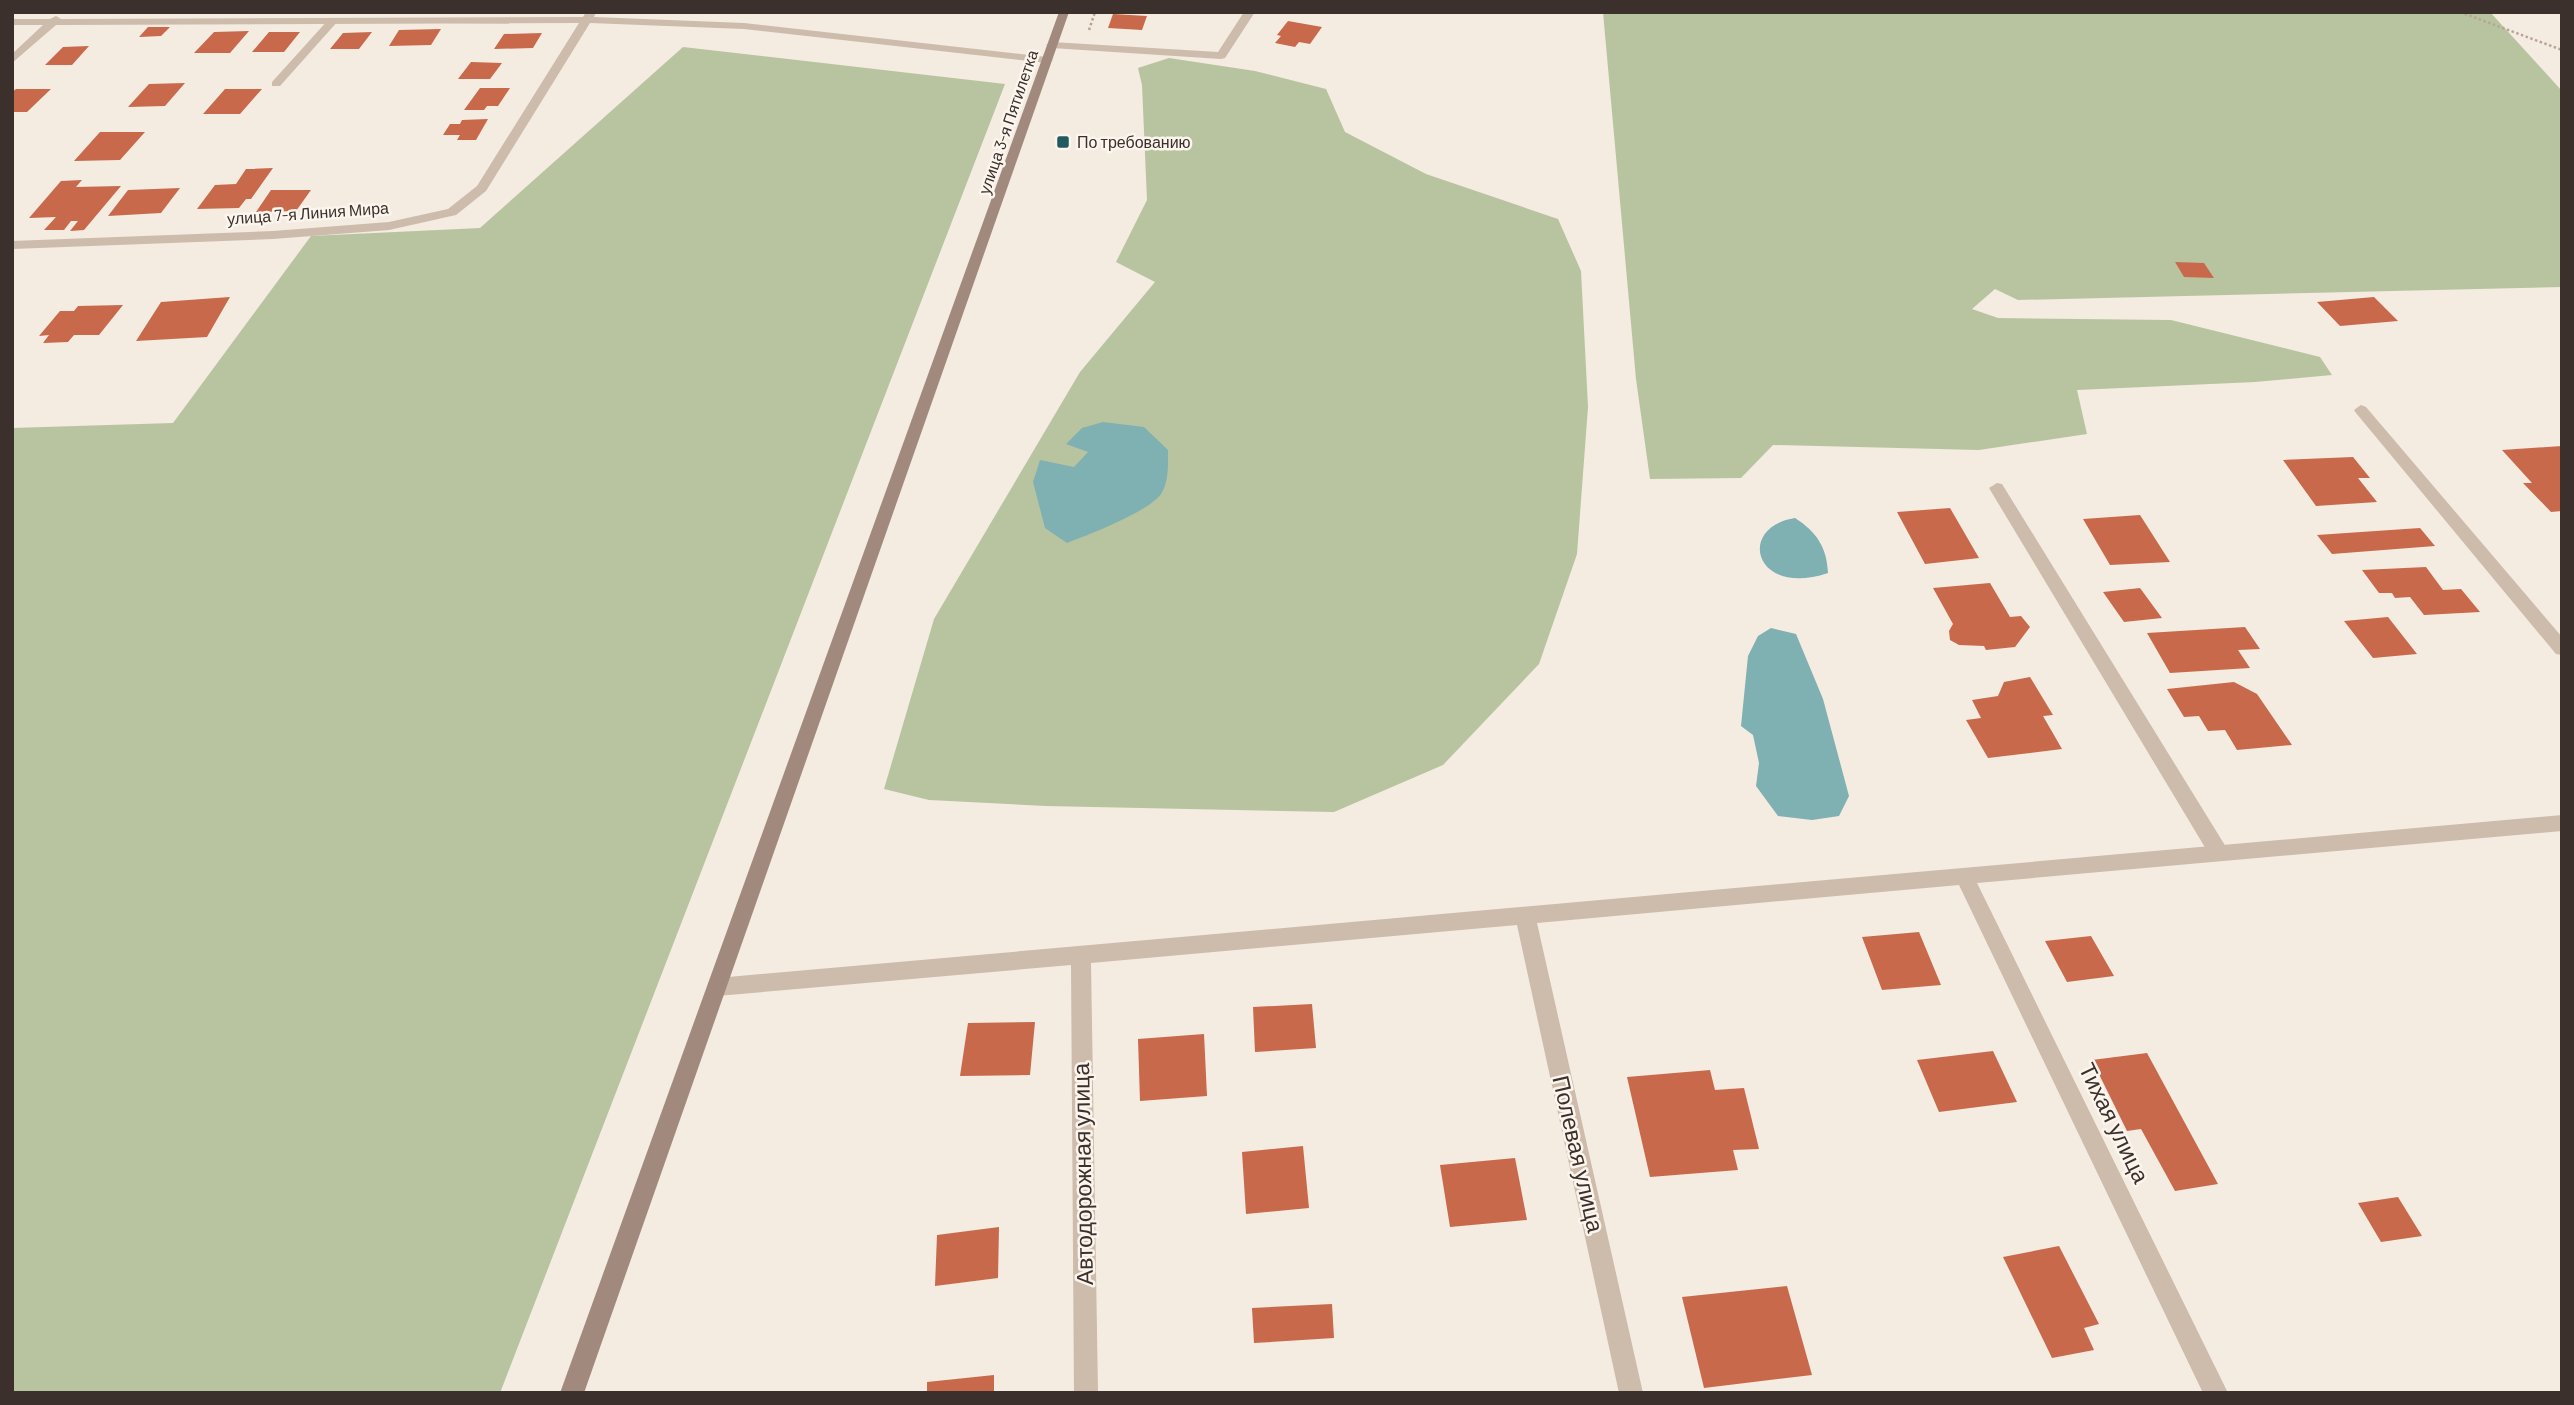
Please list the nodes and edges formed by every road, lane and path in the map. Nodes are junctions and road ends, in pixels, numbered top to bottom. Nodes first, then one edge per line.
1 (64, 12) edge
2 (1064, 12) edge
3 (1250, 12) edge
4 (2460, 12) edge
5 (390, 16) edge
6 (589, 16) edge
7 (333, 21) junction
8 (12, 22) edge
9 (52, 22) junction
10 (1052, 46) junction
11 (2562, 50) edge
12 (12, 60) edge
13 (1046, 60) junction
14 (276, 84) dead end
15 (12, 245) edge
16 (2361, 410) dead end
17 (1997, 488) dead end
18 (2562, 649) edge
19 (2562, 822) edge
20 (2219, 853) junction
21 (1964, 876) junction
22 (1525, 915) junction
23 (1081, 955) junction
24 (717, 987) junction
25 (572, 1393) edge
26 (1086, 1393) edge
27 (1632, 1393) edge
28 (2216, 1393) edge

1 - 9 street
2 - 10 main road, улица 3-я Пятилетка
3 - 10 street
4 - 11 path
5 - 6 street
5 - 7 street
6 - 13 street
6 - 15 street, улица 7-я Линия Мира
7 - 9 street
7 - 14 street
8 - 9 street
9 - 12 street
10 - 13 main road, улица 3-я Пятилетка
13 - 24 main road, улица 3-я Пятилетка
16 - 18 street
17 - 20 street
19 - 20 street
20 - 21 street
21 - 22 street
21 - 28 street, Тихая улица
22 - 23 street
22 - 27 street, Полевая улица
23 - 24 street
23 - 26 street, Автодорожная улица
24 - 25 main road, улица 3-я Пятилетка

